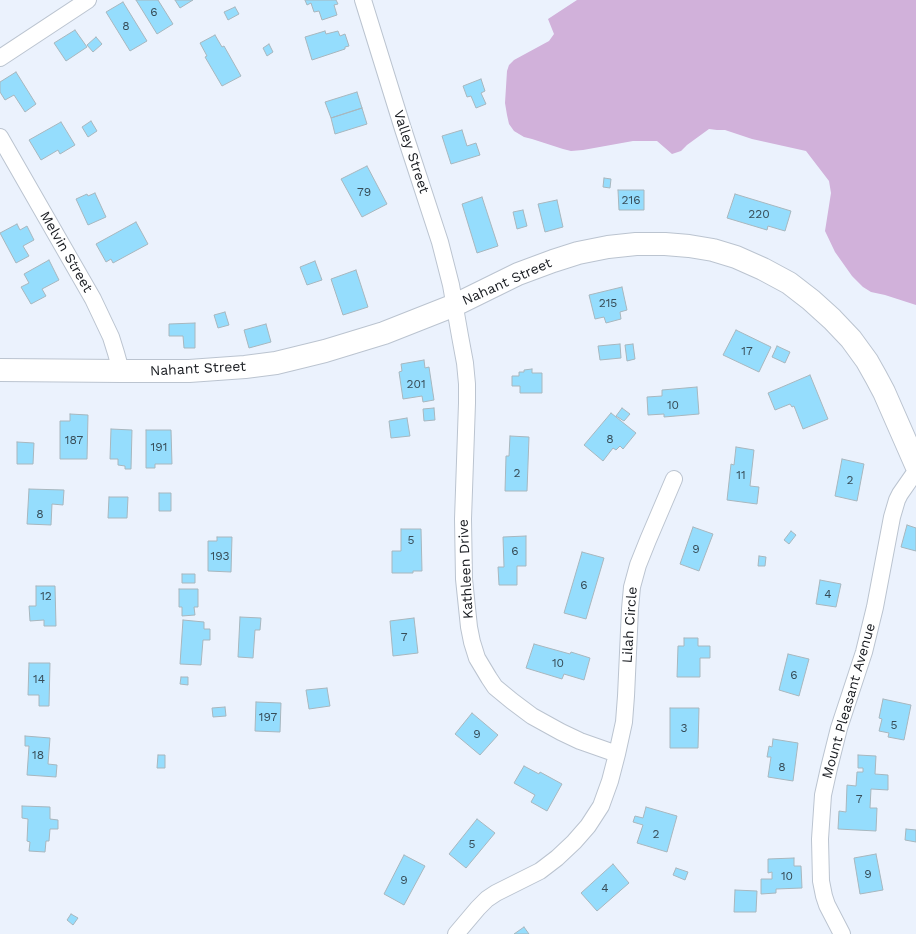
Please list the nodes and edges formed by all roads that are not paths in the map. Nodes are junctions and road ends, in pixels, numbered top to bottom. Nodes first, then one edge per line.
1 (88, 0) edge
2 (363, 0) edge
3 (0, 58) edge
4 (0, 137) edge
5 (455, 305) junction
6 (0, 370) edge
7 (121, 372) junction
8 (916, 465) edge
9 (916, 471) edge
10 (674, 480) dead end
11 (617, 754) junction
12 (456, 934) edge
13 (842, 934) edge

1 - 3 street
2 - 5 street, Valley Street
4 - 7 street, Melvin Street
5 - 7 main road, Nahant Street
5 - 8 main road, Nahant Street
5 - 11 street, Kathleen Drive
6 - 7 main road, Nahant Street
9 - 13 street, Mount Pleasant Avenue
10 - 11 street, Lilah Circle
11 - 12 street, Lilah Circle

